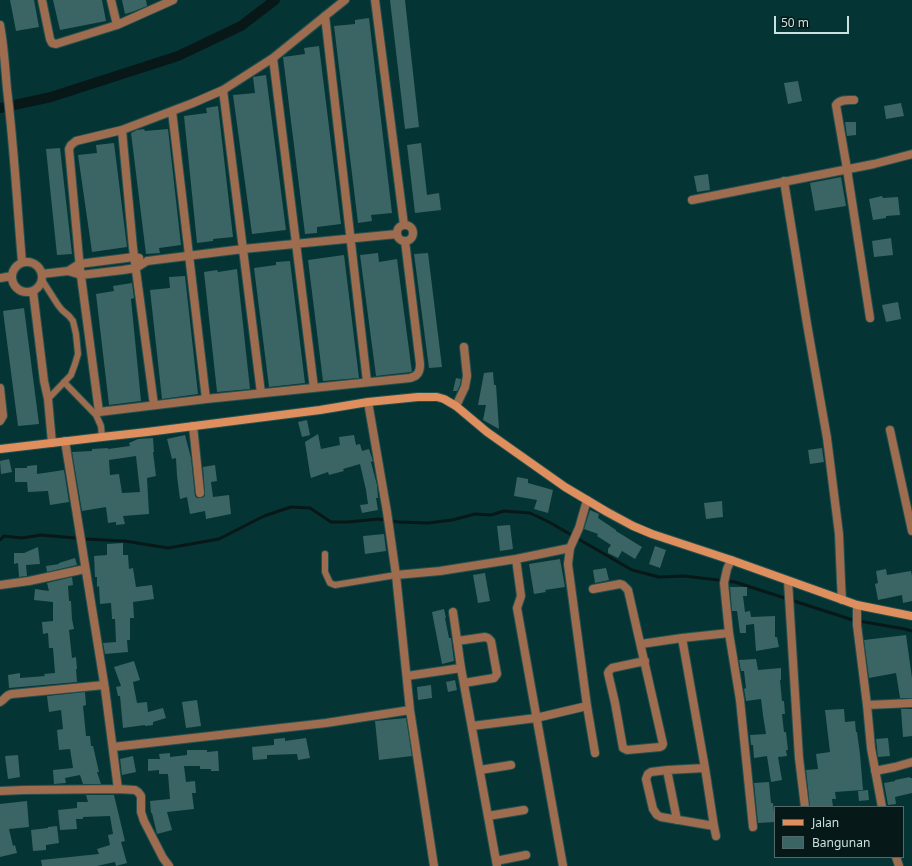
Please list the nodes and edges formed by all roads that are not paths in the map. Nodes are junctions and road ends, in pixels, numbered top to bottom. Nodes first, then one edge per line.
1 (42, 0) edge
2 (111, 0) edge
3 (173, 0) edge
4 (345, 0) edge
5 (375, 0) edge
6 (325, 16) junction
7 (0, 25) edge
8 (116, 25) junction
9 (274, 58) junction
10 (223, 90) junction
11 (854, 100) dead end
12 (172, 112) junction
13 (122, 130) junction
14 (912, 154) edge
15 (847, 169) junction
16 (784, 181) junction
17 (692, 200) dead end
18 (404, 225) junction
19 (397, 234) junction
20 (350, 239) junction
21 (405, 241) junction
22 (297, 244) junction
23 (243, 249) junction
24 (189, 256) junction
25 (134, 257) junction
26 (147, 261) junction
27 (22, 262) junction
28 (79, 264) junction
29 (136, 268) junction
30 (68, 271) junction
31 (81, 275) junction
32 (12, 276) junction
33 (42, 277) junction
34 (0, 278) edge
35 (33, 291) junction
36 (870, 318) dead end
37 (464, 348) dead end
38 (64, 382) junction
39 (366, 382) junction
40 (0, 388) edge
41 (314, 388) junction
42 (261, 393) junction
43 (48, 399) junction
44 (206, 399) junction
45 (368, 402) junction
46 (154, 405) junction
47 (456, 406) junction
48 (0, 421) edge
49 (193, 426) junction
50 (890, 430) dead end
51 (102, 432) junction
52 (65, 441) junction
53 (52, 443) junction
54 (0, 449) edge
55 (200, 493) dead end
56 (587, 500) junction
57 (912, 531) edge
58 (570, 548) junction
59 (325, 554) dead end
60 (516, 559) junction
61 (731, 560) junction
62 (85, 569) junction
63 (396, 575) junction
64 (788, 580) junction
65 (0, 585) edge
66 (593, 589) dead end
67 (842, 600) junction
68 (857, 608) junction
69 (453, 612) dead end
70 (912, 616) edge
71 (729, 633) junction
72 (682, 638) junction
73 (457, 642) junction
74 (641, 644) junction
75 (645, 661) junction
76 (461, 668) junction
77 (407, 676) junction
78 (464, 683) junction
79 (104, 685) junction
80 (0, 702) edge
81 (912, 703) edge
82 (867, 705) junction
83 (587, 706) junction
84 (410, 710) junction
85 (536, 718) junction
86 (472, 726) junction
87 (112, 747) junction
88 (595, 753) dead end
89 (912, 762) edge
90 (512, 765) dead end
91 (705, 768) junction
92 (480, 770) junction
93 (666, 770) junction
94 (875, 771) junction
95 (118, 789) junction
96 (0, 791) edge
97 (805, 806) edge
98 (882, 806) edge
99 (524, 810) dead end
100 (488, 816) junction
101 (677, 820) junction
102 (714, 826) junction
103 (753, 827) dead end
104 (716, 836) dead end
105 (526, 855) dead end
106 (496, 863) edge
107 (169, 866) edge
108 (434, 866) edge
109 (563, 866) edge

1 - 8 street
2 - 8 street
3 - 8 street
4 - 6 street
5 - 18 street
6 - 9 street
6 - 20 street
7 - 27 street
9 - 10 street
9 - 22 street
10 - 12 street
10 - 23 street
11 - 15 street
12 - 13 street
12 - 24 street
13 - 25 street
13 - 28 street
14 - 15 street
15 - 16 street
15 - 36 street
16 - 17 street
16 - 67 street
18 - 19 street
18 - 21 street
19 - 20 street
19 - 21 street
20 - 22 street
20 - 39 street
21 - 39 street
22 - 23 street
22 - 41 street
23 - 24 street
23 - 42 street
24 - 26 street
24 - 44 street
25 - 26 street
25 - 28 street
25 - 29 street
26 - 29 street
27 - 32 street
27 - 33 street
28 - 30 street
28 - 31 street
29 - 31 street
29 - 46 street
30 - 31 street
30 - 33 street
31 - 46 street
32 - 34 street
32 - 35 street
33 - 35 street
33 - 38 lane
35 - 43 street
37 - 47 street
38 - 43 lane
38 - 51 lane
39 - 41 street
40 - 48 street
41 - 42 street
42 - 44 street
43 - 53 street
44 - 46 street
45 - 47 main road
45 - 49 main road
45 - 63 street
47 - 56 main road
49 - 51 main road
49 - 55 street
50 - 57 street
51 - 52 main road
52 - 53 main road
52 - 62 street
53 - 54 main road
56 - 58 street
56 - 61 main road
58 - 60 street
58 - 83 street
59 - 63 lane
60 - 63 street
60 - 85 street
61 - 64 main road
61 - 71 street
62 - 65 street
62 - 79 street
63 - 77 street
64 - 67 main road
64 - 97 street
66 - 74 street
67 - 68 main road
68 - 70 main road
68 - 82 street
69 - 73 street
71 - 72 street
71 - 103 street
72 - 74 street
72 - 91 street
73 - 76 street
73 - 78 street
74 - 75 street
75 - 75 street
76 - 77 street
76 - 78 street
77 - 84 street
78 - 86 street
79 - 80 street
79 - 87 street
81 - 82 street
82 - 94 street
83 - 85 street
83 - 88 street
84 - 87 street
84 - 108 street
85 - 86 street
85 - 109 street
86 - 92 street
87 - 95 street
89 - 94 street
90 - 92 street
91 - 93 street
91 - 102 street
92 - 100 street
93 - 101 street
93 - 101 street
94 - 98 street
95 - 96 street
95 - 107 street
99 - 100 street
100 - 106 street
101 - 102 street
102 - 104 street
105 - 106 street

